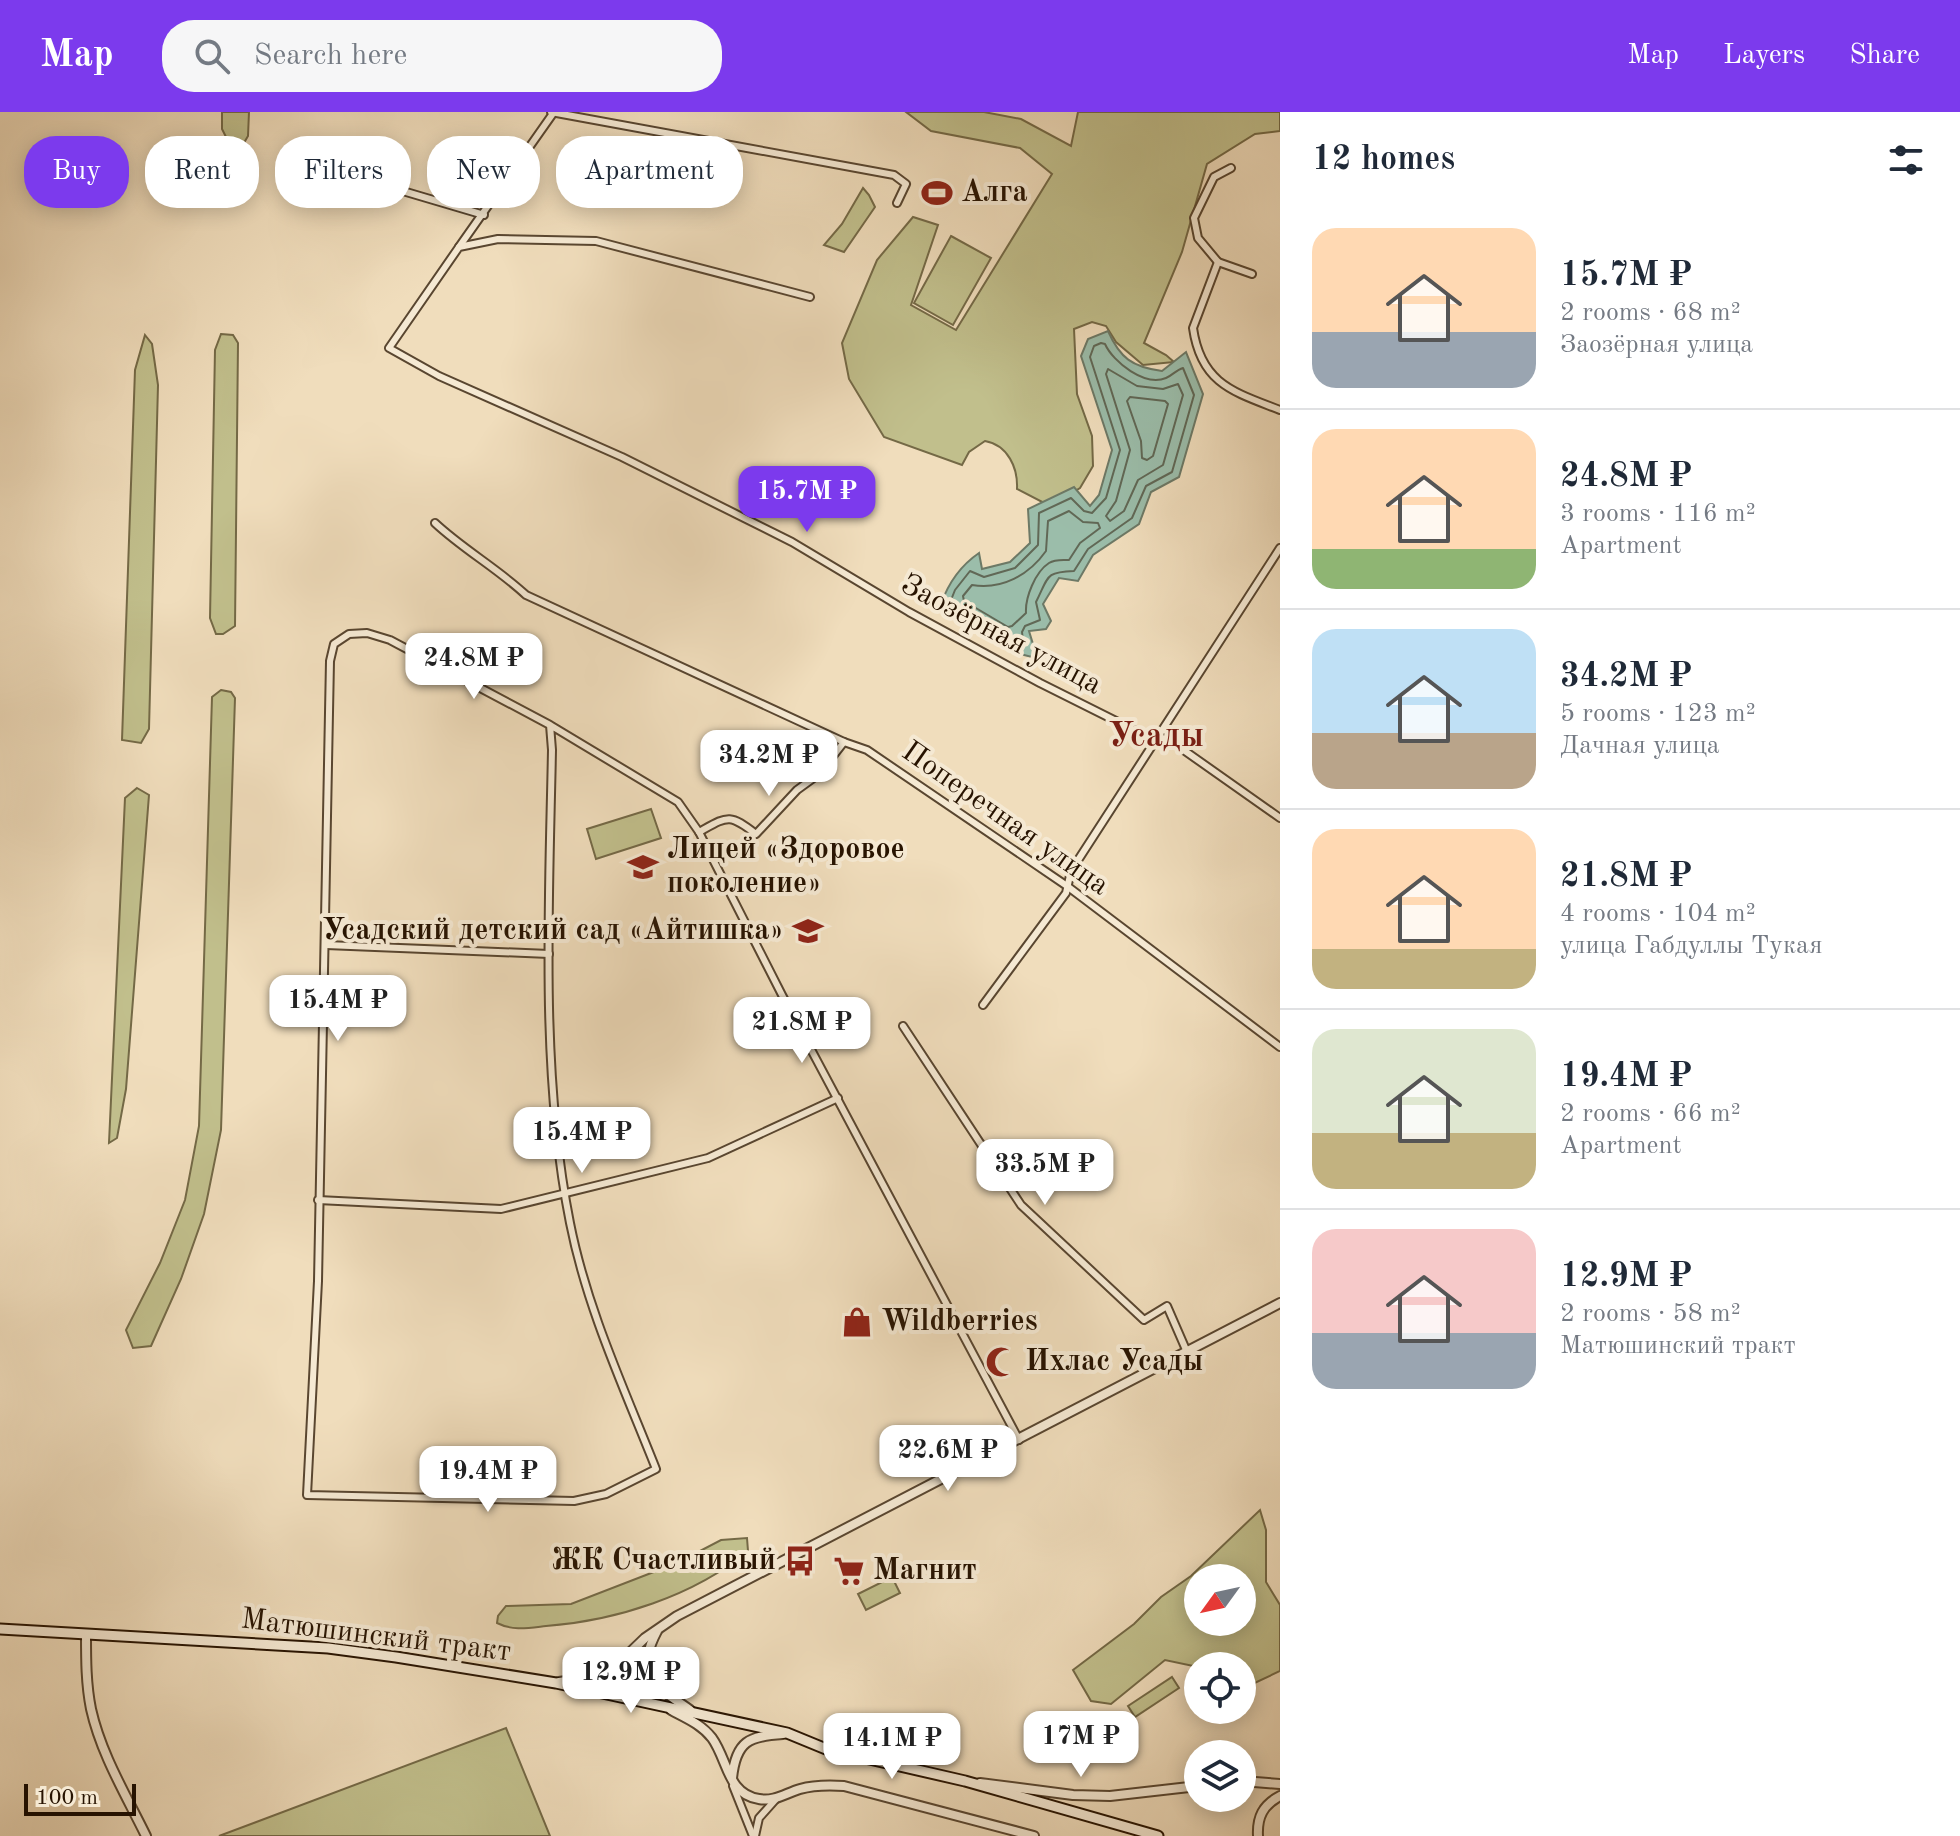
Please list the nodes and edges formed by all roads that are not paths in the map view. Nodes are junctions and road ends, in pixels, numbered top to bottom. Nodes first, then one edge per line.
1 (553, 112) edge
2 (1231, 168) dead end
3 (411, 193) edge
4 (897, 203) dead end
5 (484, 215) junction
6 (459, 247) junction
7 (1218, 262) junction
8 (1252, 274) dead end
9 (810, 297) dead end
10 (1280, 410) edge
11 (435, 523) dead end
12 (1280, 548) edge
13 (550, 725) junction
14 (1157, 738) junction
15 (844, 742) junction
16 (1280, 818) edge
17 (699, 832) junction
18 (1067, 886) junction
19 (326, 945) junction
20 (549, 954) junction
21 (983, 1005) dead end
22 (903, 1026) dead end
23 (1280, 1047) edge
24 (838, 1098) junction
25 (565, 1195) junction
26 (318, 1200) junction
27 (1280, 1303) edge
28 (1187, 1352) junction
29 (1019, 1440) junction
30 (0, 1629) edge
31 (657, 1630) junction
32 (86, 1634) junction
33 (556, 1683) junction
34 (660, 1704) junction
35 (691, 1711) junction
36 (787, 1733) junction
37 (965, 1781) junction
38 (732, 1782) junction
39 (1256, 1782) edge
40 (1280, 1784) edge
41 (1184, 1788) edge
42 (1280, 1796) edge
43 (777, 1798) junction
44 (146, 1836) edge
45 (754, 1836) edge
46 (1034, 1836) edge
47 (1158, 1836) edge
48 (1258, 1836) edge

1 - 4 street
1 - 5 street
2 - 7 street
3 - 5 street
5 - 6 street
6 - 9 street
6 - 14 street, Заозёрная улица
7 - 8 street
7 - 10 street
11 - 15 street, Поперечная улица
12 - 14 street
13 - 17 street
13 - 19 street
13 - 20 street
14 - 16 street, Заозёрная улица
14 - 18 street
15 - 17 street
15 - 18 street, Поперечная улица
17 - 24 street
18 - 21 street
18 - 23 street, Поперечная улица
19 - 20 street
19 - 26 street
20 - 25 street
22 - 28 street
24 - 25 street
24 - 29 street
25 - 26 street
25 - 26 street
27 - 28 street
28 - 29 street
29 - 31 street
30 - 32 main road, Матюшинский тракт
31 - 33 street
31 - 35 street
32 - 33 main road, Матюшинский тракт
32 - 44 street
33 - 34 main road, Матюшинский тракт
34 - 35 main road, Матюшинский тракт
34 - 38 street
35 - 36 main road, Матюшинский тракт
36 - 37 main road, Матюшинский тракт
36 - 38 street
37 - 41 street
37 - 47 main road, Матюшинский тракт
38 - 43 street
38 - 45 street
39 - 40 street
42 - 48 street
43 - 45 street
43 - 46 street

